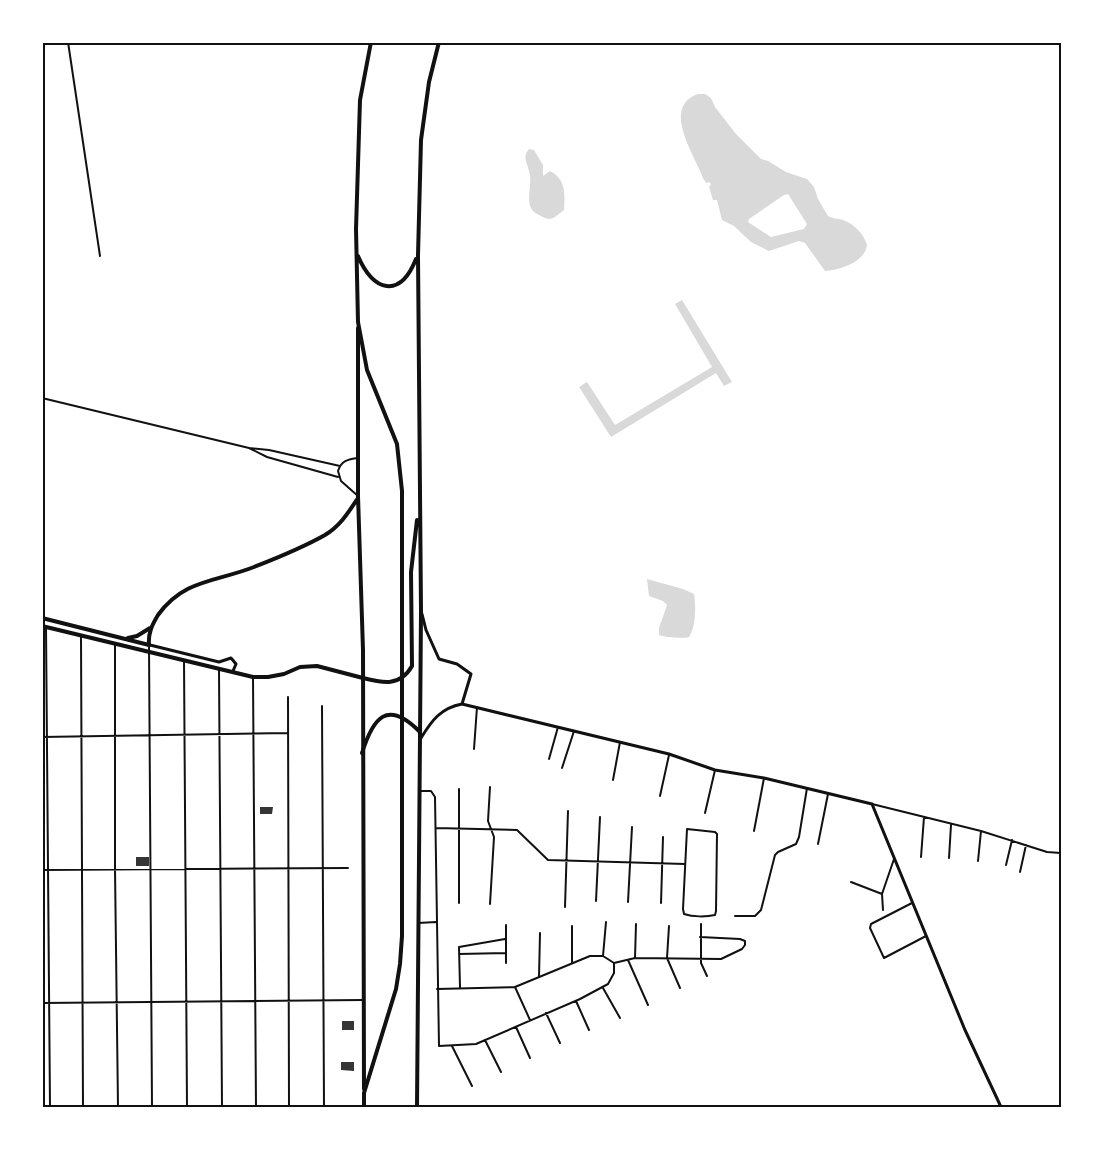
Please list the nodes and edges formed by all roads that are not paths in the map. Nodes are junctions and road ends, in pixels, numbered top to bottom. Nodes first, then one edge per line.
1 (68, 42) edge
2 (372, 42) edge
3 (439, 42) edge
4 (356, 253) junction
5 (418, 255) junction
6 (100, 256) dead end
7 (358, 322) junction
8 (42, 398) edge
9 (249, 448) junction
10 (358, 458) junction
11 (308, 459) junction
12 (306, 466) junction
13 (339, 466) junction
14 (338, 477) junction
15 (358, 497) junction
16 (419, 506) junction
17 (421, 611) junction
18 (42, 618) edge
19 (152, 625) junction
20 (44, 627) edge
21 (81, 636) junction
22 (126, 638) junction
23 (116, 644) junction
24 (149, 645) junction
25 (150, 652) junction
26 (184, 660) junction
27 (219, 669) junction
28 (231, 672) junction
29 (253, 677) junction
30 (363, 678) junction
31 (288, 697) dead end
32 (462, 704) junction
33 (322, 706) dead end
34 (477, 707) junction
35 (558, 727) junction
36 (574, 731) junction
37 (420, 732) junction
38 (288, 733) junction
39 (219, 734) junction
40 (253, 734) junction
41 (149, 735) junction
42 (183, 735) junction
43 (47, 736) junction
44 (81, 736) junction
45 (115, 736) junction
46 (42, 737) edge
47 (420, 741) junction
48 (620, 742) junction
49 (474, 749) dead end
50 (362, 753) junction
51 (669, 754) junction
52 (549, 759) dead end
53 (562, 768) dead end
54 (715, 770) junction
55 (764, 778) junction
56 (613, 780) dead end
57 (490, 787) dead end
58 (807, 788) junction
59 (459, 789) dead end
60 (419, 790) junction
61 (828, 793) junction
62 (660, 796) dead end
63 (872, 804) junction
64 (568, 811) dead end
65 (705, 813) dead end
66 (600, 817) dead end
67 (924, 817) junction
68 (952, 824) junction
69 (632, 827) dead end
70 (436, 828) junction
71 (459, 828) junction
72 (491, 828) junction
73 (754, 831) dead end
74 (981, 831) junction
75 (663, 837) dead end
76 (1012, 840) junction
77 (818, 844) dead end
78 (1026, 845) junction
79 (1061, 854) edge
80 (895, 857) junction
81 (921, 857) dead end
82 (949, 858) dead end
83 (567, 860) junction
84 (599, 861) junction
85 (978, 861) dead end
86 (630, 862) junction
87 (663, 863) junction
88 (685, 864) junction
89 (1006, 865) dead end
90 (254, 867) junction
91 (289, 867) junction
92 (323, 867) junction
93 (185, 868) junction
94 (220, 868) junction
95 (348, 868) dead end
96 (81, 869) junction
97 (115, 869) junction
98 (150, 869) junction
99 (42, 870) edge
100 (47, 870) junction
101 (1020, 872) dead end
102 (851, 882) dead end
103 (882, 894) junction
104 (596, 901) dead end
105 (628, 902) dead end
106 (459, 903) dead end
107 (661, 903) dead end
108 (912, 903) junction
109 (490, 904) dead end
110 (565, 907) dead end
111 (883, 910) dead end
112 (735, 916) dead end
113 (436, 922) junction
114 (606, 922) dead end
115 (418, 923) junction
116 (636, 924) dead end
117 (701, 924) dead end
118 (506, 925) dead end
119 (572, 926) dead end
120 (669, 926) dead end
121 (540, 933) dead end
122 (926, 936) junction
123 (700, 937) junction
124 (506, 939) junction
125 (506, 953) junction
126 (459, 954) junction
127 (603, 956) junction
128 (635, 958) junction
129 (668, 958) junction
130 (701, 958) junction
131 (628, 960) junction
132 (506, 963) dead end
133 (572, 963) junction
134 (614, 963) junction
135 (707, 976) dead end
136 (539, 977) junction
137 (460, 987) junction
138 (515, 987) junction
139 (603, 987) junction
140 (680, 988) dead end
141 (437, 989) junction
142 (289, 1000) junction
143 (323, 1000) junction
144 (363, 1000) junction
145 (186, 1001) junction
146 (221, 1001) junction
147 (255, 1001) junction
148 (576, 1001) junction
149 (82, 1002) junction
150 (116, 1002) junction
151 (151, 1002) junction
152 (42, 1003) edge
153 (48, 1003) junction
154 (648, 1005) dead end
155 (546, 1014) junction
156 (620, 1018) dead end
157 (530, 1020) junction
158 (516, 1027) junction
159 (589, 1030) dead end
160 (485, 1040) junction
161 (560, 1043) dead end
162 (452, 1046) junction
163 (530, 1058) dead end
164 (501, 1072) dead end
165 (472, 1086) dead end
166 (364, 1094) junction
167 (50, 1107) edge
168 (83, 1107) edge
169 (118, 1107) edge
170 (152, 1107) edge
171 (187, 1107) edge
172 (222, 1107) edge
173 (256, 1107) edge
174 (289, 1107) edge
175 (324, 1107) edge
176 (364, 1107) edge
177 (417, 1107) edge
178 (1001, 1107) edge

1 - 6 street
2 - 4 main road
3 - 5 main road
4 - 5 main road
4 - 7 main road
5 - 16 main road
7 - 10 main road
7 - 166 main road
8 - 9 street
9 - 11 street
9 - 12 street
10 - 13 street
10 - 15 main road
11 - 12 street
11 - 13 street
12 - 14 street
13 - 14 street
14 - 15 street
15 - 19 main road
15 - 30 main road
16 - 17 main road
16 - 30 main road
17 - 32 street
17 - 37 main road
18 - 22 main road
19 - 22 main road
19 - 24 main road
20 - 21 main road
20 - 43 street
21 - 23 main road
21 - 44 street
22 - 24 main road
23 - 25 main road
23 - 45 street
24 - 25 street
24 - 28 street
25 - 26 main road
25 - 41 street
26 - 27 main road
26 - 42 street
27 - 28 main road
27 - 39 street
28 - 29 main road
29 - 30 main road
29 - 40 street
30 - 50 main road
31 - 38 street
32 - 34 street
32 - 47 street
33 - 92 street
34 - 35 street
34 - 49 street
35 - 36 street
35 - 52 street
36 - 48 street
36 - 53 street
37 - 47 main road
37 - 50 main road
38 - 40 street
38 - 91 street
39 - 40 street
39 - 42 street
39 - 94 street
40 - 90 street
41 - 42 street
41 - 45 street
41 - 98 street
42 - 93 street
43 - 44 street
43 - 46 street
43 - 100 street
44 - 45 street
44 - 96 street
45 - 97 street
47 - 60 main road
48 - 51 street
48 - 56 street
50 - 144 main road
51 - 54 street
51 - 62 street
54 - 55 street
54 - 65 street
55 - 58 street
55 - 73 street
57 - 72 street
58 - 61 street
58 - 112 street
59 - 71 street
60 - 70 street
60 - 115 main road
61 - 63 street
61 - 77 street
63 - 67 street
63 - 80 street
64 - 83 street
66 - 84 street
67 - 68 street
67 - 81 street
68 - 74 street
68 - 82 street
69 - 86 street
70 - 71 street
70 - 113 street
71 - 72 street
71 - 106 street
72 - 83 street
72 - 109 street
74 - 76 street
74 - 85 street
75 - 87 street
76 - 78 street
76 - 89 street
78 - 79 street
78 - 101 street
80 - 103 street
80 - 108 street
83 - 84 street
83 - 110 street
84 - 86 street
84 - 104 street
86 - 87 street
86 - 105 street
87 - 88 street
87 - 107 street
88 - 88 street
90 - 91 street
90 - 94 street
90 - 147 street
91 - 92 street
91 - 142 street
92 - 95 street
92 - 143 street
93 - 94 street
93 - 98 street
93 - 145 street
94 - 146 street
96 - 97 street
96 - 100 street
96 - 149 street
97 - 98 street
97 - 150 street
98 - 151 street
99 - 100 street
100 - 153 street
102 - 103 street
103 - 111 street
108 - 122 street
108 - 122 street
113 - 115 street
113 - 141 street
114 - 127 street
115 - 177 main road
116 - 128 street
117 - 123 street
118 - 124 street
119 - 133 street
120 - 129 street
121 - 136 street
122 - 178 street
123 - 130 street
123 - 130 street
124 - 125 street
124 - 126 street
125 - 126 street
125 - 132 street
126 - 137 street
127 - 133 street
127 - 134 street
128 - 129 street
128 - 131 street
129 - 130 street
129 - 140 street
130 - 135 street
131 - 134 street
131 - 154 street
133 - 136 street
134 - 139 street
136 - 138 street
137 - 138 street
137 - 141 street
138 - 157 street
139 - 148 street
139 - 156 street
141 - 162 street
142 - 143 street
142 - 147 street
142 - 174 street
143 - 144 street
143 - 175 street
144 - 166 main road
145 - 146 street
145 - 151 street
145 - 171 street
146 - 147 street
146 - 172 street
147 - 173 street
148 - 155 street
148 - 159 street
149 - 150 street
149 - 153 street
149 - 168 street
150 - 151 street
150 - 169 street
151 - 170 street
152 - 153 street
153 - 167 street
155 - 157 street
155 - 161 street
157 - 158 street
158 - 160 street
158 - 163 street
160 - 162 street
160 - 164 street
162 - 165 street
166 - 176 main road

